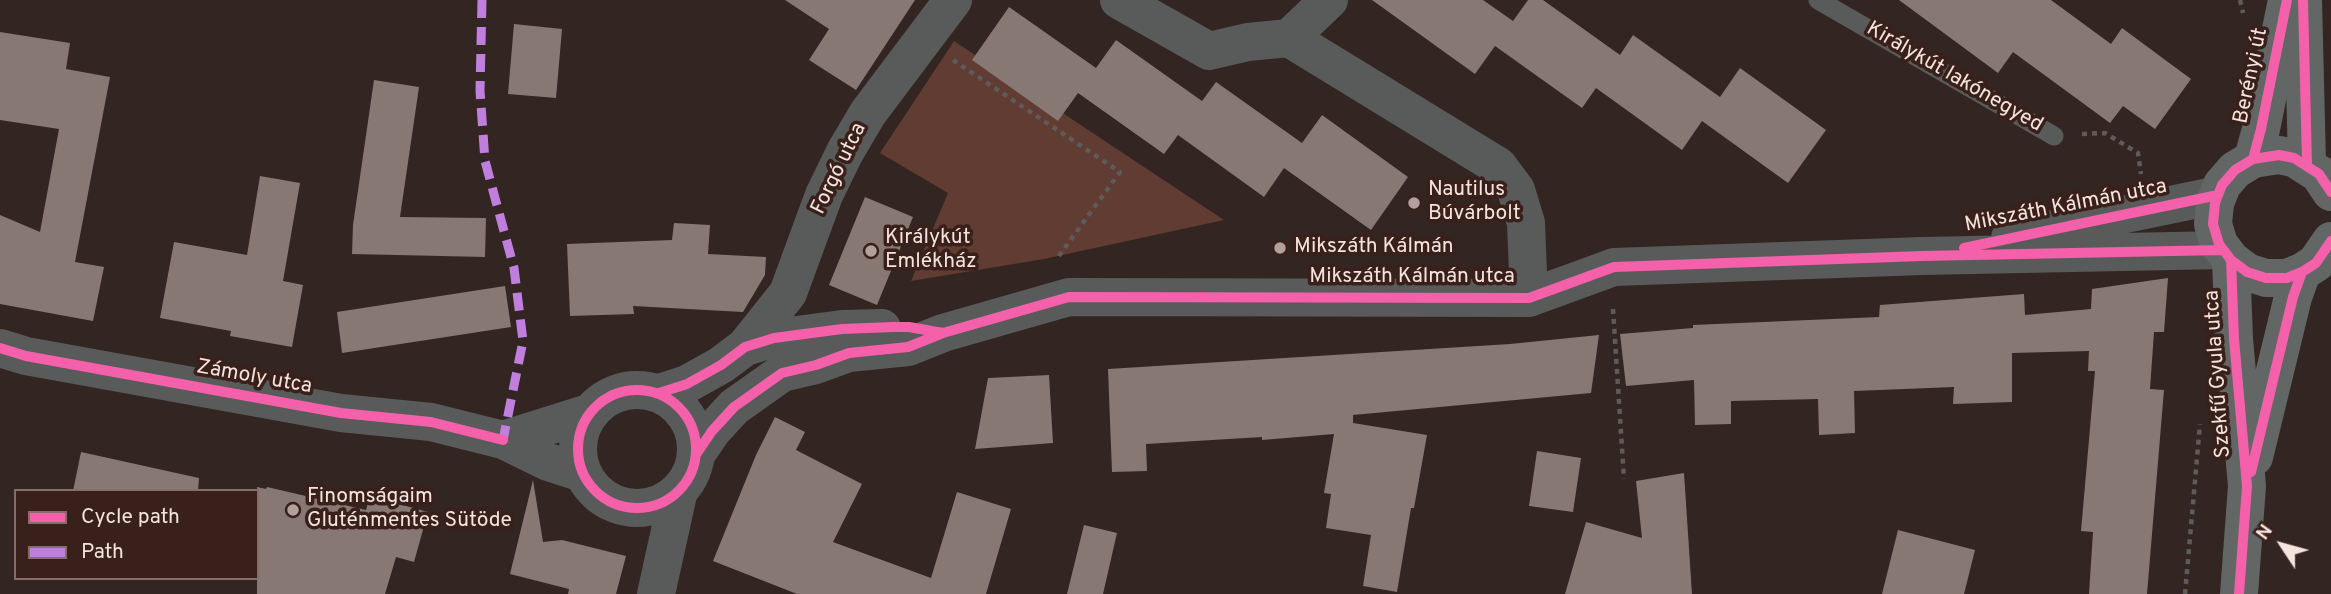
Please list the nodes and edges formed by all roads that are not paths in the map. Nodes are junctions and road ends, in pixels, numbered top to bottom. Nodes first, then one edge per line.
1 (953, 0) edge
2 (1119, 0) edge
3 (1329, 0) edge
4 (1818, 0) edge
5 (2287, 0) edge
6 (2303, 0) edge
7 (1289, 38) junction
8 (2054, 136) dead end
9 (2253, 159) junction
10 (2324, 182) edge
11 (2218, 195) junction
12 (2323, 253) edge
13 (2227, 255) junction
14 (1923, 256) junction
15 (1528, 298) junction
16 (943, 333) junction
17 (746, 347) junction
18 (0, 348) edge
19 (659, 393) junction
20 (589, 413) junction
21 (503, 440) junction
22 (696, 453) junction
23 (582, 473) junction
24 (2247, 486) junction
25 (679, 490) junction
26 (616, 504) junction
27 (667, 591) edge
28 (2239, 594) edge

1 - 17 street, Forgó utca
2 - 7 street
3 - 7 street
4 - 8 lane, Királykút lakónegyed
5 - 9 main road, Berényi út
6 - 10 main road, Berényi út
7 - 15 street, Mikszáth Kálmán utca
9 - 10 main road, Berényi út
9 - 11 main road
11 - 13 main road
11 - 14 street, Mikszáth Kálmán utca
12 - 13 main road
12 - 24 main road, Szekfű Gyula utca
13 - 14 street, Mikszáth Kálmán utca
13 - 24 main road, Szekfű Gyula utca
14 - 15 street, Mikszáth Kálmán utca
15 - 16 street, Mikszáth Kálmán utca
16 - 17 street, Mikszáth Kálmán utca
16 - 22 street, Mikszáth Kálmán utca
17 - 19 street, Mikszáth Kálmán utca
18 - 21 street, Zámoly utca
19 - 20 street
19 - 22 street
20 - 21 street
20 - 23 street
21 - 23 street, Zámoly utca
22 - 25 street
23 - 26 street
24 - 28 main road, Szekfű Gyula utca
25 - 26 street
25 - 27 street
26 - 27 street

